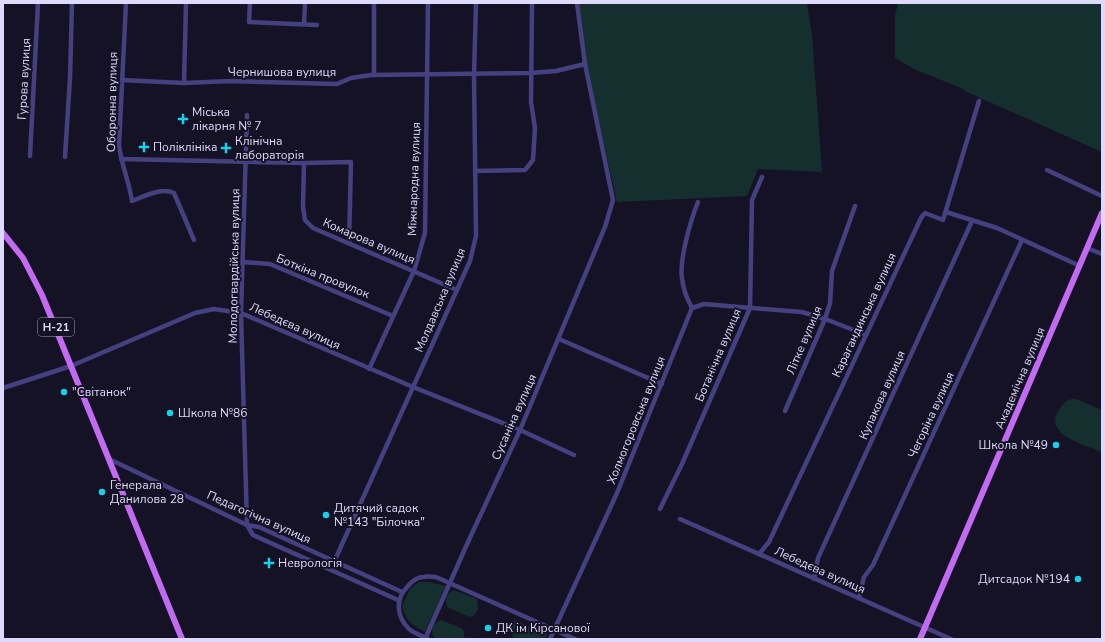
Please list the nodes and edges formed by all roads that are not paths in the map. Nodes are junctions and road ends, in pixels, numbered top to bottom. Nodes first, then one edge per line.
1 (38, 3) edge
2 (72, 3) edge
3 (126, 3) edge
4 (186, 3) edge
5 (250, 3) edge
6 (305, 3) edge
7 (374, 3) edge
8 (428, 3) edge
9 (476, 3) edge
10 (532, 3) edge
11 (577, 3) edge
12 (304, 24) junction
13 (317, 25) dead end
14 (585, 64) junction
15 (530, 73) junction
16 (374, 75) junction
17 (427, 75) junction
18 (474, 75) junction
19 (122, 80) junction
20 (184, 83) junction
21 (980, 101) dead end
22 (247, 115) dead end
23 (30, 156) dead end
24 (65, 157) dead end
25 (121, 159) junction
26 (246, 161) junction
27 (304, 163) junction
28 (1047, 170) dead end
29 (475, 171) junction
30 (762, 177) dead end
31 (1102, 196) edge
32 (698, 202) dead end
33 (855, 206) dead end
34 (946, 212) junction
35 (1102, 213) edge
36 (972, 221) junction
37 (3, 233) edge
38 (194, 240) dead end
39 (1022, 240) junction
40 (349, 243) junction
41 (1087, 248) junction
42 (1102, 254) edge
43 (243, 262) junction
44 (1080, 266) junction
45 (414, 271) junction
46 (457, 290) junction
47 (692, 308) junction
48 (750, 308) junction
49 (241, 313) junction
50 (393, 316) junction
51 (825, 319) junction
52 (866, 335) junction
53 (558, 339) junction
54 (71, 366) junction
55 (369, 369) junction
56 (662, 384) junction
57 (413, 387) junction
58 (3, 388) edge
59 (785, 411) dead end
60 (520, 430) junction
61 (574, 455) dead end
62 (109, 459) junction
63 (660, 509) dead end
64 (680, 519) dead end
65 (247, 525) junction
66 (253, 535) joint
67 (760, 554) junction
68 (334, 562) junction
69 (814, 579) junction
70 (450, 584) junction
71 (402, 592) junction
72 (859, 598) junction
73 (398, 600) junction
74 (925, 628) junction
75 (554, 630) junction
76 (182, 639) edge
77 (427, 639) edge
78 (550, 639) edge
79 (575, 639) edge
80 (920, 639) edge
81 (951, 639) edge

1 - 23 street, Гурова вулиця
2 - 24 street
3 - 19 street, Оборонна вулиця
4 - 20 street
5 - 12 street
6 - 12 street
7 - 16 street
8 - 17 street, Міжнародна вулиця
9 - 18 street, Молдавська вулиця
10 - 15 street
11 - 14 street
12 - 13 street
14 - 15 street, Чернишова вулиця
14 - 53 street, Сусаніна вулиця
15 - 18 street, Чернишова вулиця
15 - 29 street
16 - 17 street, Чернишова вулиця
16 - 20 street, Чернишова вулиця
17 - 18 street, Чернишова вулиця
17 - 45 street, Міжнародна вулиця
18 - 29 street, Молдавська вулиця
19 - 20 street, Чернишова вулиця
19 - 25 street, Оборонна вулиця
21 - 34 street
22 - 26 street, Молодогвардійська вулиця
25 - 26 street
25 - 38 street, Оборонна вулиця
26 - 27 street
26 - 43 street, Молодогвардійська вулиця
27 - 40 street, Комарова вулиця
27 - 40 street
28 - 31 street
29 - 46 street, Молдавська вулиця
30 - 48 street, Ботанічна вулиця
32 - 47 street
33 - 51 street, Літке вулиця
34 - 36 street
34 - 52 street, Карагандинська вулиця
35 - 41 main road, Академічна вулиця
36 - 39 street
36 - 69 street, Кулакова вулиця
37 - 54 main road, Н-21
39 - 44 street
39 - 72 street, Чегоріна вулиця
40 - 45 street, Комарова вулиця
41 - 42 street
41 - 44 main road, Академічна вулиця
43 - 49 street, Молодогвардійська вулиця
43 - 50 street, Боткіна провулок
44 - 74 main road, Академічна вулиця
45 - 46 street, Комарова вулиця
45 - 50 street, Міжнародна вулиця
46 - 57 street, Молдавська вулиця
47 - 48 street
47 - 56 street, Холмогоровська вулиця
48 - 51 street
48 - 63 street, Ботанічна вулиця
49 - 54 street, Лебедєва вулиця
49 - 55 street, Лебедєва вулиця
49 - 65 street, Молодогвардійська вулиця
50 - 55 street, Міжнародна вулиця
51 - 52 street
51 - 59 street, Літке вулиця
52 - 67 street, Карагандинська вулиця
53 - 56 street
53 - 60 street, Сусаніна вулиця
54 - 58 street, Лебедєва вулиця
54 - 62 main road, Н-21
55 - 57 street, Лебедєва вулиця
56 - 75 street, Холмогоровська вулиця
57 - 60 street, Лебедєва вулиця
57 - 68 street, Молдавська вулиця
60 - 61 street, Лебедєва вулиця
60 - 70 street, Сусаніна вулиця
62 - 65 street, Педагогічна вулиця
62 - 76 main road, Н-21
64 - 67 street, Лебедєва вулиця
65 - 66 street, Молодогвардійська вулиця
65 - 68 street, Педагогічна вулиця
66 - 73 street, Педагогічна вулиця
67 - 69 street, Лебедєва вулиця
68 - 71 street, Педагогічна вулиця
69 - 72 street, Лебедєва вулиця
70 - 71 street
70 - 75 street
70 - 77 street, Сусаніна вулиця
71 - 73 street
72 - 74 street, Лебедєва вулиця
73 - 77 street
74 - 80 main road, Академічна вулиця
74 - 81 street, Лебедєва вулиця
75 - 78 street, Холмогоровська вулиця
75 - 79 street

